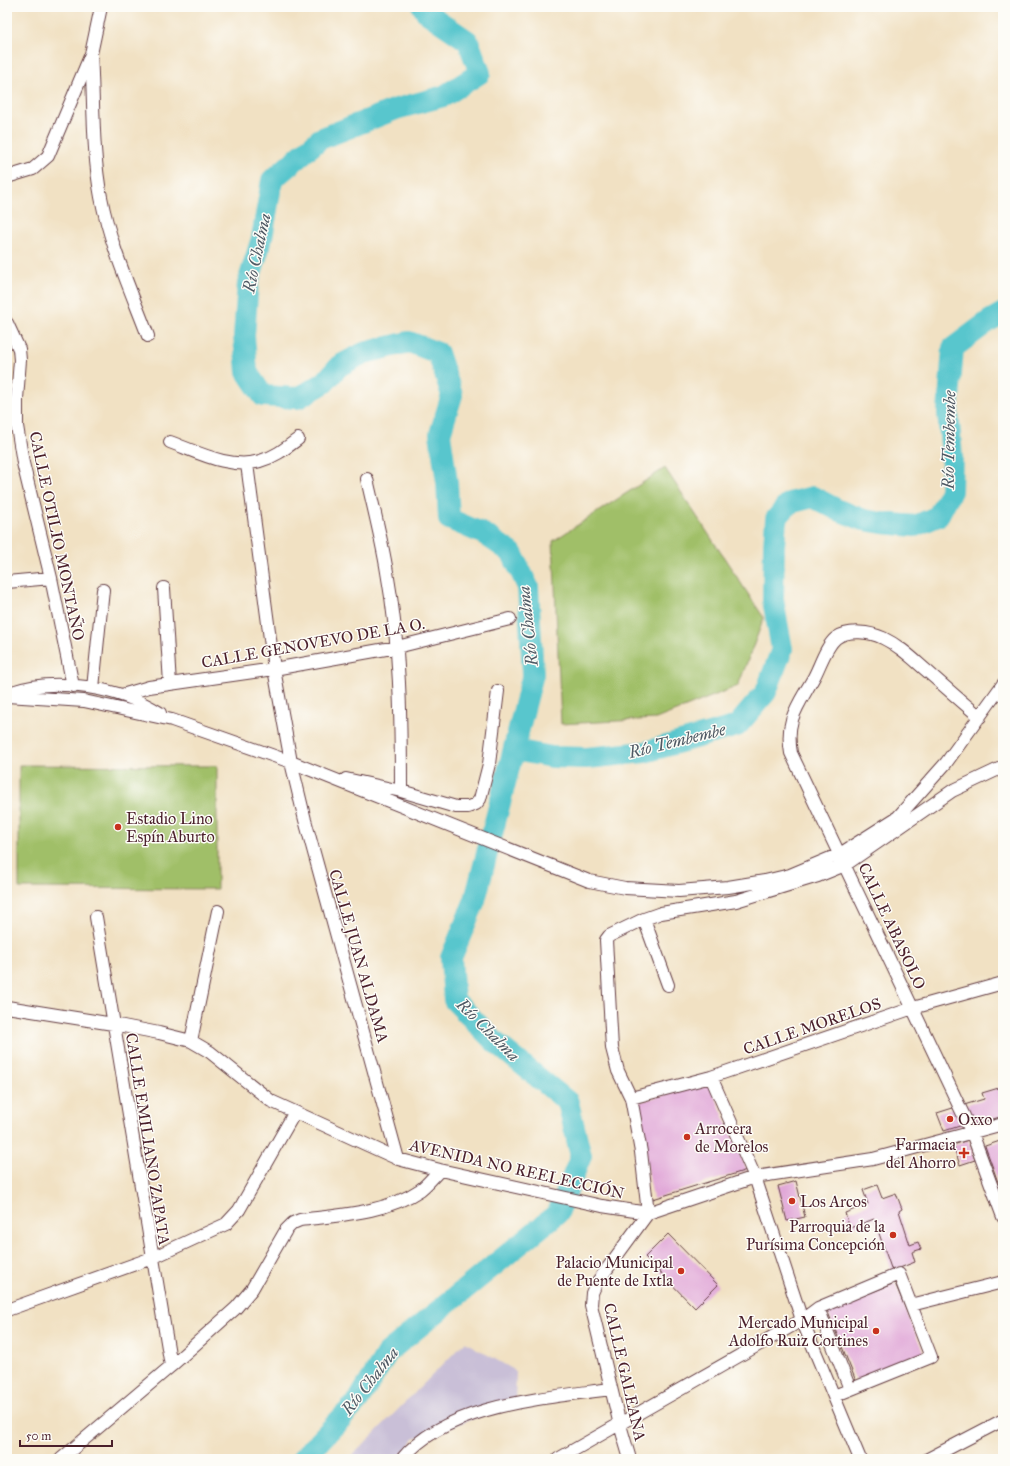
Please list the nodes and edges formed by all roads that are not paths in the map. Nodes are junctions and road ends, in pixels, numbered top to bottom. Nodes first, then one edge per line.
1 (101, 7) edge
2 (92, 54) junction
3 (7, 177) edge
4 (7, 323) edge
5 (148, 336) dead end
6 (13, 371) edge
7 (12, 427) edge
8 (298, 439) dead end
9 (170, 442) dead end
10 (247, 464) junction
11 (367, 479) dead end
12 (51, 578) junction
13 (7, 582) edge
14 (164, 588) dead end
15 (103, 590) dead end
16 (510, 619) dead end
17 (397, 647) junction
18 (274, 669) junction
19 (170, 684) junction
20 (1003, 684) edge
21 (73, 686) junction
22 (93, 688) junction
23 (498, 691) dead end
24 (7, 695) edge
25 (122, 695) junction
26 (980, 717) junction
27 (172, 720) junction
28 (291, 762) junction
29 (1003, 767) edge
30 (317, 773) junction
31 (401, 791) junction
32 (900, 822) junction
33 (840, 854) junction
34 (845, 865) junction
35 (218, 911) dead end
36 (96, 917) dead end
37 (644, 919) junction
38 (1003, 983) edge
39 (668, 985) dead end
40 (7, 1007) edge
41 (913, 1008) junction
42 (113, 1024) junction
43 (191, 1042) junction
44 (710, 1077) junction
45 (631, 1098) junction
46 (295, 1112) junction
47 (1003, 1124) edge
48 (972, 1133) junction
49 (398, 1159) junction
50 (440, 1170) junction
51 (755, 1178) junction
52 (648, 1214) junction
53 (1003, 1217) edge
54 (152, 1258) junction
55 (1003, 1282) edge
56 (911, 1304) junction
57 (818, 1308) junction
58 (7, 1310) edge
59 (802, 1320) junction
60 (171, 1366) junction
61 (850, 1388) junction
62 (611, 1389) junction
63 (834, 1396) junction
64 (1003, 1420) edge
65 (620, 1425) junction
66 (68, 1456) edge
67 (402, 1459) edge
68 (558, 1459) edge
69 (630, 1459) edge
70 (860, 1459) edge
71 (928, 1459) edge

1 - 2 street
2 - 3 street
2 - 5 street
4 - 6 street, CALLE OTILIO MONTAÑO
6 - 7 street, CALLE OTILIO MONTAÑO
7 - 12 street, CALLE OTILIO MONTAÑO
8 - 10 street
9 - 10 street
10 - 18 street, CALLE JUAN ALDAMA
11 - 17 street
12 - 13 street
12 - 21 street, CALLE OTILIO MONTAÑO
14 - 19 street
15 - 22 street
16 - 17 street, CALLE GENOVEVO DE LA O.
17 - 18 street, CALLE GENOVEVO DE LA O.
17 - 31 street
18 - 19 street, CALLE GENOVEVO DE LA O.
18 - 28 street, CALLE JUAN ALDAMA
19 - 25 street, CALLE GENOVEVO DE LA O.
20 - 26 street
21 - 22 street
21 - 24 street
22 - 25 street
23 - 31 street
24 - 27 street
25 - 27 street
26 - 32 street
26 - 33 street, CALLE ABASOLO
27 - 28 street
28 - 30 street
28 - 49 street, CALLE JUAN ALDAMA
29 - 32 street
30 - 31 street
30 - 33 street
32 - 33 street
32 - 34 street
33 - 34 street, CALLE ABASOLO
34 - 37 street
34 - 41 street, CALLE ABASOLO
35 - 43 street
36 - 42 street, CALLE EMILIANO ZAPATA
37 - 39 street
37 - 45 street
38 - 41 street, CALLE MORELOS
40 - 42 street, AVENIDA NO REELECCIÓN
41 - 44 street, CALLE MORELOS
41 - 48 street, CALLE ABASOLO
42 - 43 street, AVENIDA NO REELECCIÓN
42 - 54 street, CALLE EMILIANO ZAPATA
43 - 46 street, AVENIDA NO REELECCIÓN
44 - 45 street, CALLE MORELOS
44 - 51 street
45 - 52 street
46 - 49 street, AVENIDA NO REELECCIÓN
46 - 54 street
47 - 48 street
48 - 51 street
48 - 53 street, CALLE ABASOLO
49 - 50 street, AVENIDA NO REELECCIÓN
50 - 52 street, AVENIDA NO REELECCIÓN
50 - 60 street
51 - 52 street
51 - 59 street
52 - 62 street, CALLE GALEANA
54 - 58 street
54 - 60 street, CALLE EMILIANO ZAPATA
55 - 56 street
56 - 57 street
56 - 61 street
57 - 59 street
57 - 61 street
59 - 63 street
59 - 65 street
60 - 66 street
61 - 63 street
62 - 65 street, CALLE GALEANA
62 - 67 street
63 - 70 street
64 - 71 street
65 - 68 street
65 - 69 street, CALLE GALEANA

